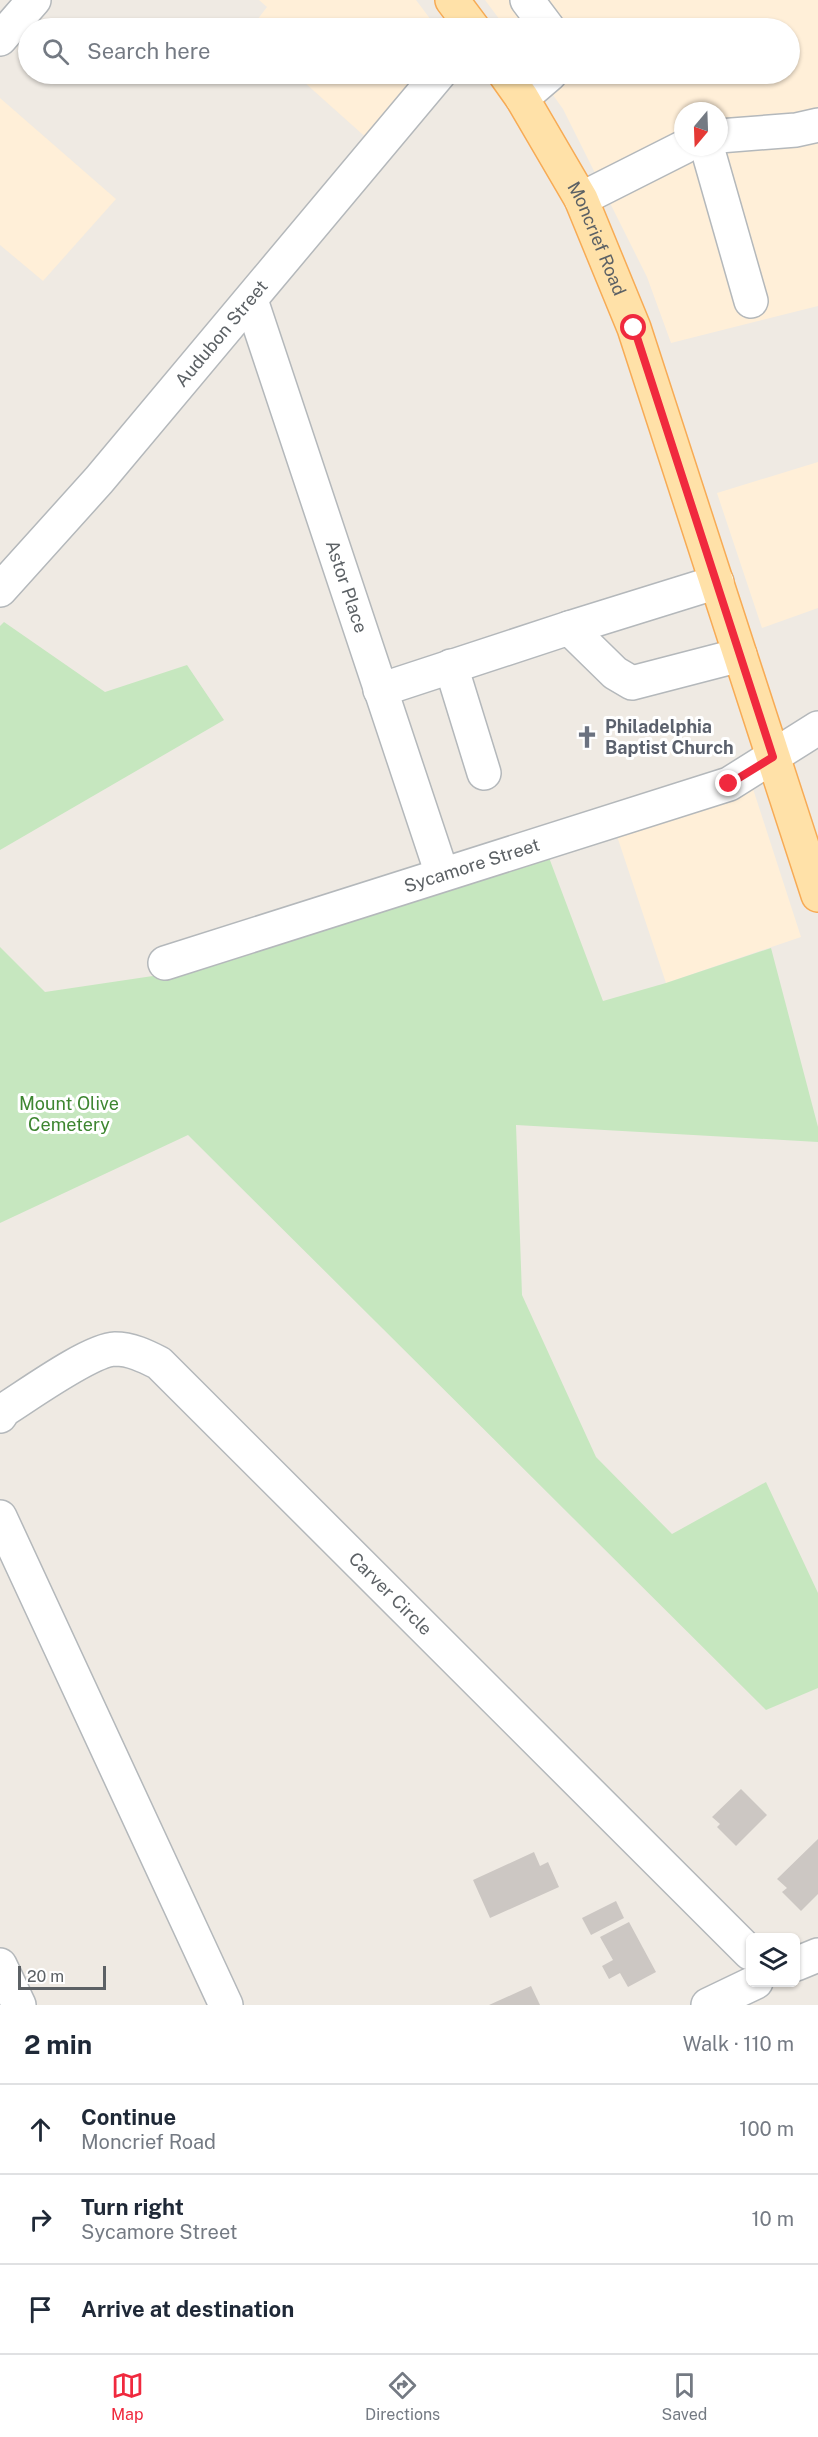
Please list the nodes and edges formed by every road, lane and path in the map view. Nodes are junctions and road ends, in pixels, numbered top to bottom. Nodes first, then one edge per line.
1 (34, 0) edge
2 (452, 0) edge
3 (527, 0) edge
4 (18, 18) edge
5 (18, 18) edge
6 (466, 18) edge
7 (540, 18) edge
8 (0, 39) edge
9 (431, 84) edge
10 (514, 86) edge
11 (818, 125) edge
12 (728, 135) edge
13 (674, 152) edge
14 (710, 156) edge
15 (581, 199) junction
16 (251, 300) junction
17 (751, 301) dead end
18 (717, 582) junction
19 (0, 591) edge
20 (569, 628) junction
21 (740, 655) junction
22 (451, 666) junction
23 (380, 690) junction
24 (818, 729) edge
25 (773, 757) junction
26 (484, 773) dead end
27 (442, 874) junction
28 (818, 895) edge
29 (165, 963) dead end
30 (0, 1416) edge
31 (0, 1517) edge
32 (746, 1949) edge
33 (818, 1955) edge
34 (800, 1963) edge
35 (0, 1965) edge
36 (747, 1987) edge
37 (18, 2005) edge
38 (226, 2005) edge
39 (708, 2005) edge

1 - 5 street
2 - 6 main road
3 - 7 street
4 - 8 street
9 - 16 street, Audubon Street
10 - 15 main road, Moncrief Road
11 - 12 street
13 - 15 street
14 - 17 street
15 - 18 main road, Moncrief Road
16 - 19 street, Audubon Street
16 - 23 street, Astor Place
18 - 20 street
18 - 21 main road, Moncrief Road
20 - 21 street
20 - 22 street
21 - 25 main road, Moncrief Road
22 - 23 street
22 - 26 street
23 - 27 street, Astor Place
24 - 25 street, Sycamore Street
25 - 27 street, Sycamore Street
25 - 28 main road, Moncrief Road
27 - 29 street, Sycamore Street
30 - 32 street, Carver Circle
31 - 38 street
33 - 34 street
35 - 37 street
36 - 39 street

